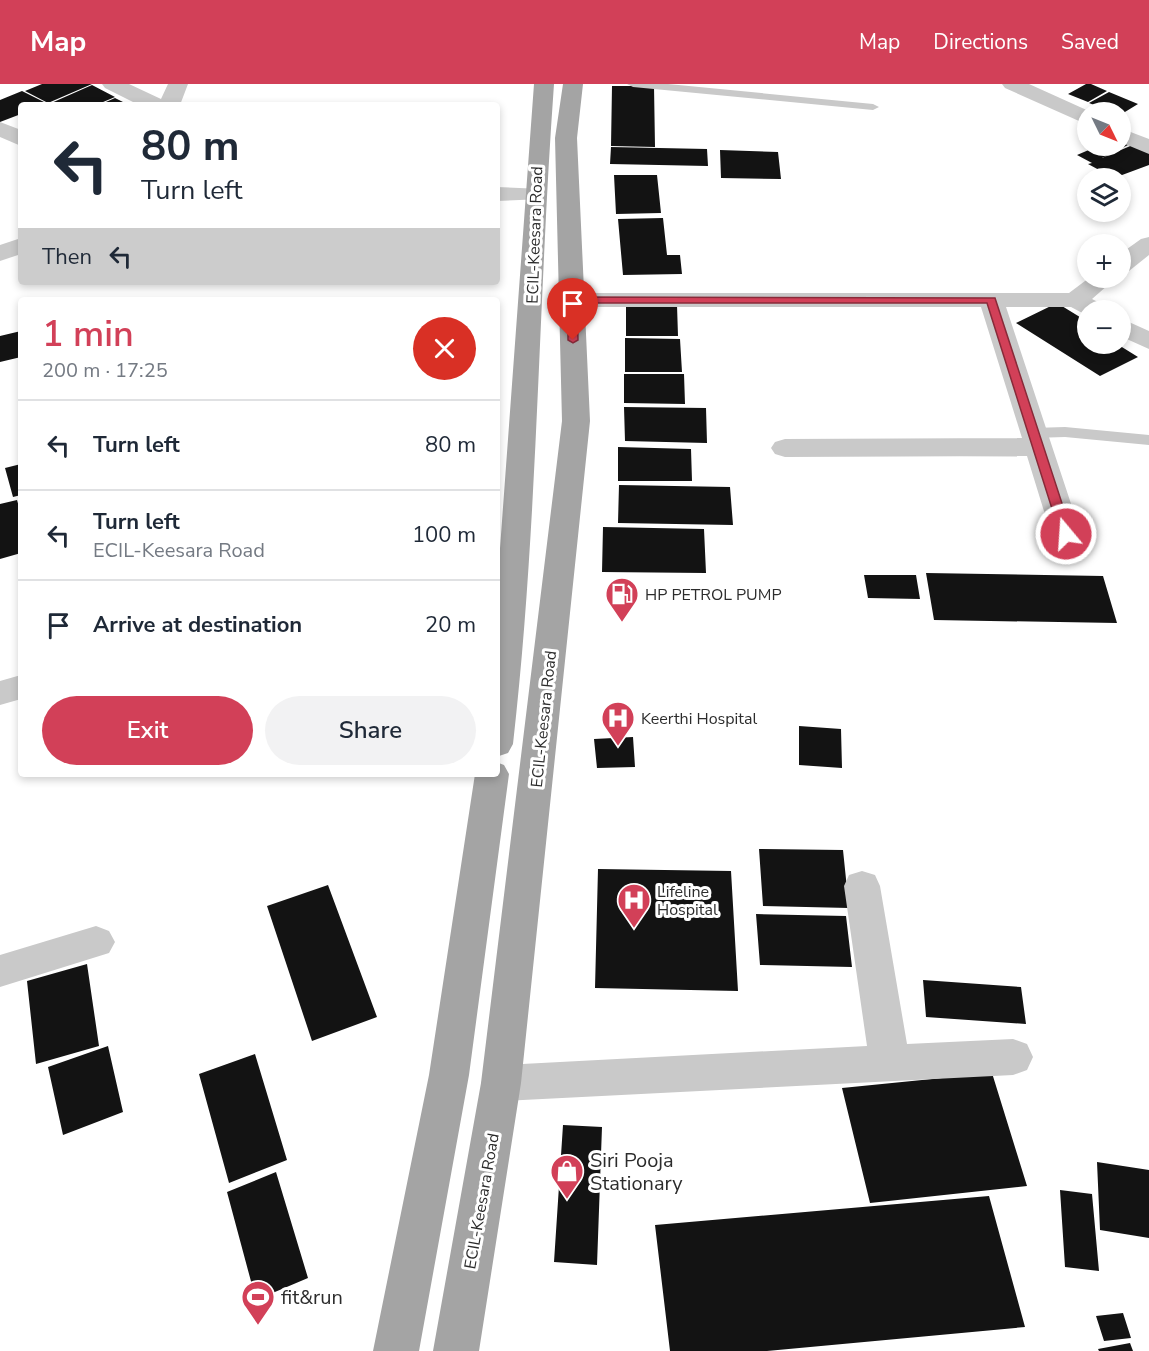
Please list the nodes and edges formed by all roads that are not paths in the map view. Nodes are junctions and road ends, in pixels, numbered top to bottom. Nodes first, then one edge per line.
1 (112, 84) edge
2 (178, 84) edge
3 (544, 84) edge
4 (633, 84) edge
5 (1012, 84) edge
6 (150, 102) edge
7 (170, 102) edge
8 (561, 104) edge
9 (873, 107) dead end
10 (1077, 114) edge
11 (1131, 139) edge
12 (1149, 147) edge
13 (500, 194) edge
14 (534, 194) junction
15 (1149, 244) edge
16 (18, 246) edge
17 (0, 254) edge
18 (1131, 258) edge
19 (572, 300) junction
20 (991, 300) junction
21 (1077, 305) edge
22 (1131, 331) edge
23 (1149, 341) edge
24 (1036, 440) junction
25 (1149, 440) edge
26 (785, 448) dead end
27 (1066, 534) dead end
28 (503, 659) edge
29 (18, 688) edge
30 (0, 693) edge
31 (500, 695) edge
32 (492, 777) edge
33 (862, 886) dead end
34 (96, 942) dead end
35 (0, 971) edge
36 (1013, 1057) dead end
37 (890, 1064) junction
38 (501, 1083) junction
39 (396, 1351) edge
40 (456, 1351) edge

1 - 6 street
2 - 7 street
3 - 8 main road, ECIL-Keesara Road
4 - 9 lane
5 - 10 street
8 - 14 main road, ECIL-Keesara Road
8 - 19 main road, ECIL-Keesara Road
11 - 12 street
13 - 14 street
14 - 28 main road, ECIL-Keesara Road
15 - 18 street
16 - 17 street
19 - 20 street
19 - 38 main road, ECIL-Keesara Road
20 - 21 street
20 - 24 street
22 - 23 street
24 - 25 lane
24 - 26 street
24 - 27 street
28 - 31 main road, ECIL-Keesara Road
29 - 30 street
32 - 39 main road
33 - 37 street
34 - 35 street
36 - 37 street
37 - 38 street
38 - 40 main road, ECIL-Keesara Road

